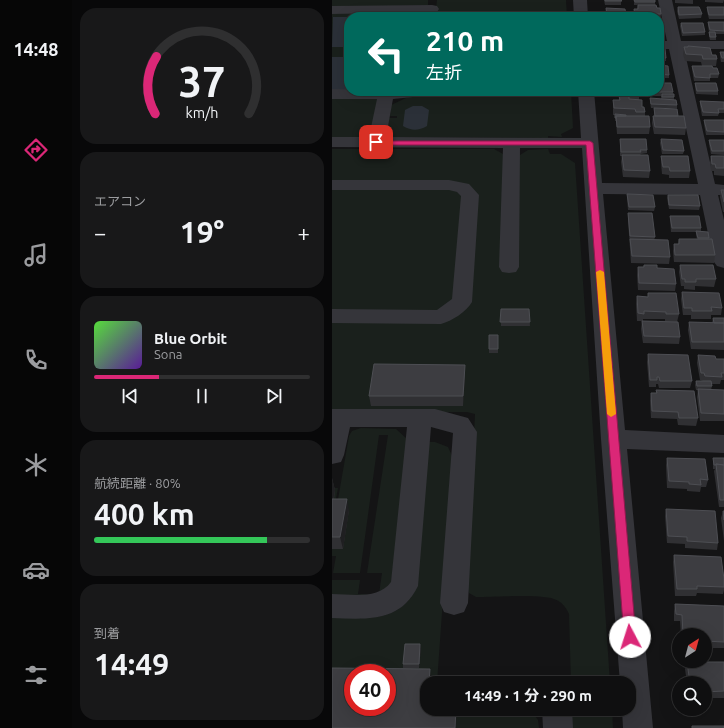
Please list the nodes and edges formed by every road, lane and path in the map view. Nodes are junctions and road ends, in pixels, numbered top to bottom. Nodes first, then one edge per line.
1 (580, 0) edge
2 (665, 0) edge
3 (432, 9) edge
4 (332, 10) edge
5 (581, 12) edge
6 (666, 45) edge
7 (724, 45) edge
8 (332, 94) edge
9 (344, 95) edge
10 (353, 96) edge
11 (398, 96) edge
12 (586, 96) edge
13 (385, 99) junction
14 (332, 142) edge
15 (376, 142) junction
16 (512, 143) junction
17 (590, 143) junction
18 (332, 185) edge
19 (593, 188) junction
20 (716, 190) edge
21 (724, 262) edge
22 (509, 267) dead end
23 (332, 316) edge
24 (336, 418) edge
25 (420, 418) junction
26 (613, 439) junction
27 (724, 444) edge
28 (332, 456) edge
29 (454, 603) dead end
30 (332, 606) edge
31 (558, 716) edge
32 (558, 728) edge
33 (638, 728) edge

1 - 5 street
2 - 6 street
3 - 4 street
6 - 7 street
6 - 20 street
8 - 9 street
10 - 13 street
11 - 13 street
12 - 17 street
13 - 15 street
14 - 15 street
15 - 16 street
16 - 17 street
16 - 22 street
17 - 19 street
18 - 23 street
19 - 20 street
19 - 26 street
20 - 21 street
24 - 25 street
24 - 28 street
25 - 29 street
25 - 30 street
26 - 27 street
26 - 33 street
31 - 32 street

